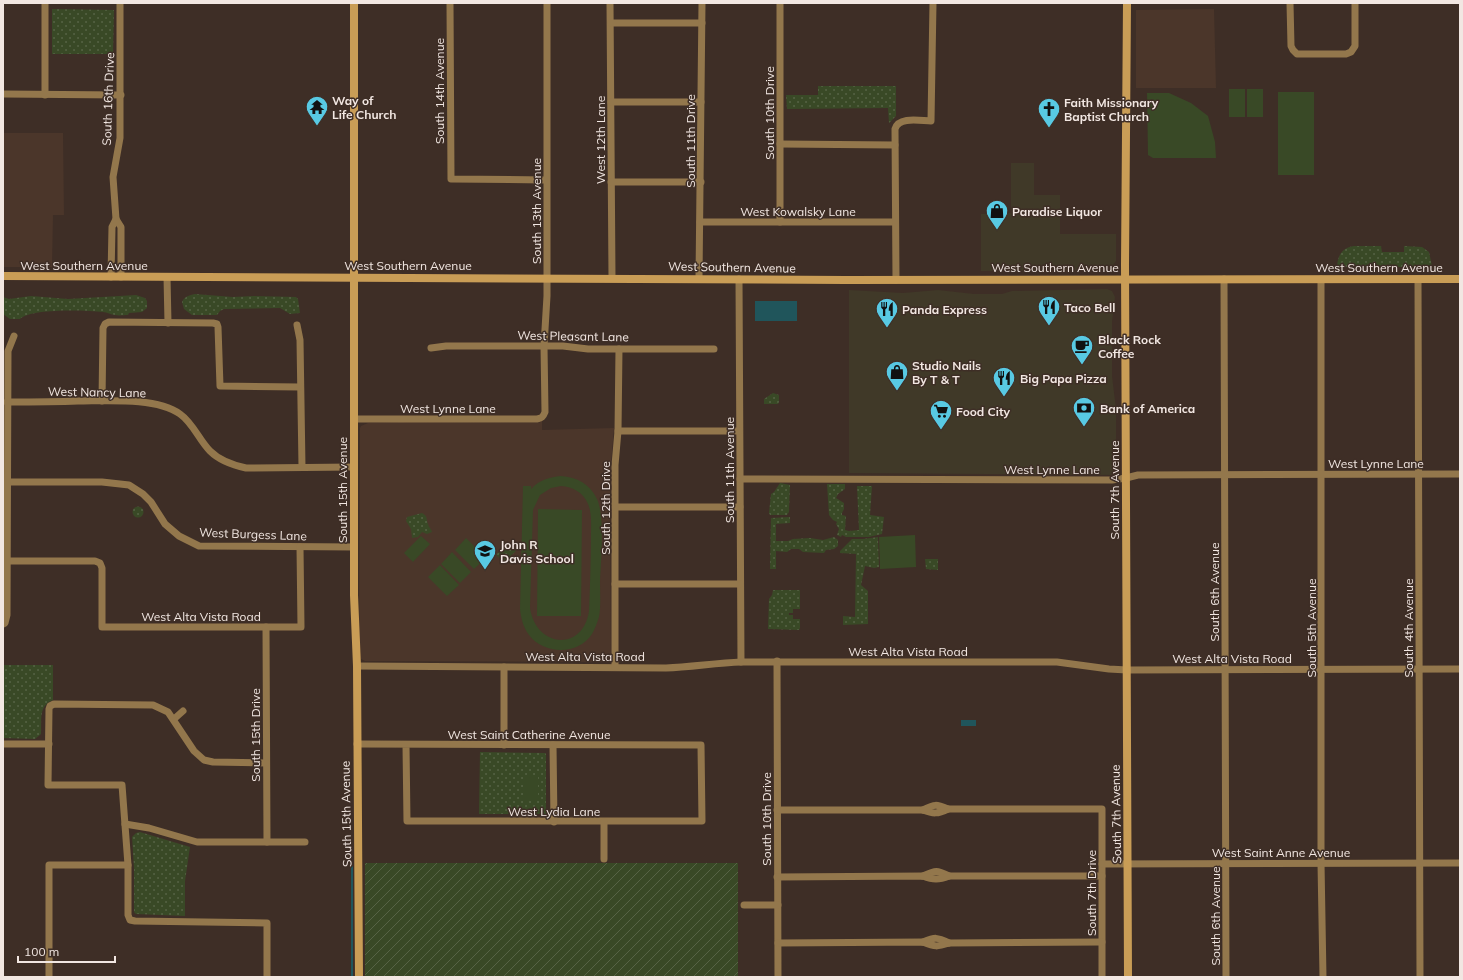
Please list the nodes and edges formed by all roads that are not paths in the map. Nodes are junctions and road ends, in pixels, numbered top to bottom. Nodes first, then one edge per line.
1 (45, 3) edge
2 (120, 3) edge
3 (354, 3) edge
4 (450, 3) edge
5 (547, 3) edge
6 (610, 3) edge
7 (702, 3) edge
8 (780, 3) edge
9 (933, 3) edge
10 (1127, 3) edge
11 (1290, 3) edge
12 (1355, 3) edge
13 (611, 23) junction
14 (702, 23) junction
15 (3, 94) edge
16 (46, 95) junction
17 (121, 95) junction
18 (611, 102) junction
19 (701, 102) junction
20 (780, 144) junction
21 (895, 145) junction
22 (546, 180) junction
23 (611, 182) junction
24 (701, 182) junction
25 (116, 219) junction
26 (700, 222) junction
27 (780, 222) junction
28 (895, 222) junction
29 (121, 242) junction
30 (112, 243) junction
31 (3, 276) edge
32 (111, 277) junction
33 (121, 277) junction
34 (167, 277) junction
35 (354, 278) junction
36 (547, 278) junction
37 (612, 278) junction
38 (699, 278) junction
39 (1460, 278) edge
40 (739, 279) junction
41 (1125, 279) junction
42 (1224, 279) junction
43 (1321, 279) junction
44 (1418, 279) junction
45 (896, 280) junction
46 (168, 323) junction
47 (297, 325) dead end
48 (14, 336) dead end
49 (544, 346) junction
50 (431, 348) dead end
51 (714, 348) dead end
52 (619, 349) junction
53 (300, 387) junction
54 (102, 401) junction
55 (8, 402) junction
56 (542, 418) joint
57 (354, 419) junction
58 (618, 431) junction
59 (739, 431) junction
60 (302, 467) junction
61 (354, 467) junction
62 (1322, 474) junction
63 (1419, 474) junction
64 (1460, 474) edge
65 (1224, 475) junction
66 (1126, 478) junction
67 (740, 479) junction
68 (8, 482) junction
69 (615, 507) junction
70 (740, 507) junction
71 (354, 547) junction
72 (300, 548) junction
73 (8, 561) junction
74 (615, 584) junction
75 (740, 584) junction
76 (4, 623) edge
77 (266, 627) junction
78 (777, 661) junction
79 (741, 662) junction
80 (356, 666) junction
81 (504, 667) junction
82 (615, 667) junction
83 (1226, 669) junction
84 (1419, 669) junction
85 (1460, 669) edge
86 (1127, 670) junction
87 (1322, 670) junction
88 (183, 711) dead end
89 (174, 719) junction
90 (3, 744) edge
91 (49, 744) junction
92 (357, 744) junction
93 (406, 745) junction
94 (504, 745) junction
95 (554, 745) junction
96 (266, 763) junction
97 (777, 810) junction
98 (702, 821) joint
99 (554, 822) junction
100 (604, 822) junction
101 (125, 824) junction
102 (267, 842) junction
103 (305, 842) dead end
104 (604, 859) dead end
105 (1420, 862) junction
106 (1322, 863) junction
107 (1460, 863) edge
108 (1102, 864) junction
109 (1128, 864) junction
110 (1226, 864) junction
111 (128, 865) junction
112 (1102, 876) junction
113 (777, 877) junction
114 (744, 905) dead end
115 (778, 905) junction
116 (1102, 942) junction
117 (778, 943) junction
118 (49, 977) edge
119 (267, 977) edge
120 (359, 977) edge
121 (778, 977) edge
122 (1102, 977) edge
123 (1128, 977) edge
124 (1226, 977) edge
125 (1323, 977) edge
126 (1420, 977) edge

1 - 16 street
2 - 17 street, South 16th Drive
3 - 35 main road, South 15th Avenue
4 - 22 street, South 14th Avenue
5 - 22 street, South 13th Avenue
6 - 13 street, West 12th Lane
7 - 14 street, South 11th Drive
8 - 20 street, South 10th Drive
9 - 21 street
10 - 41 main road, South 7th Avenue
11 - 12 street
13 - 14 street
13 - 18 street, West 12th Lane
14 - 19 street, South 11th Drive
15 - 16 street
16 - 17 street
17 - 25 street, South 16th Drive
18 - 19 street
18 - 23 street, West 12th Lane
19 - 24 street, South 11th Drive
20 - 21 street
20 - 27 street, South 10th Drive
21 - 28 street
22 - 36 street, South 13th Avenue
23 - 24 street
23 - 37 street, West 12th Lane
24 - 26 street, South 11th Drive
25 - 29 street, South 16th Drive
25 - 30 street, South 16th Drive
26 - 27 street, West Kowalsky Lane
26 - 38 street, South 11th Drive
27 - 28 street, West Kowalsky Lane
28 - 45 street
29 - 30 street
29 - 33 street, South 16th Drive
30 - 32 street, South 16th Drive
31 - 32 main road, West Southern Avenue
32 - 33 main road, West Southern Avenue
33 - 34 main road, West Southern Avenue
34 - 35 main road, West Southern Avenue
34 - 46 street
35 - 36 main road, West Southern Avenue
35 - 57 main road, South 15th Avenue
36 - 37 main road, West Southern Avenue
36 - 49 street, South 13th Avenue
37 - 38 main road, West Southern Avenue
38 - 40 main road, West Southern Avenue
39 - 44 main road, West Southern Avenue
40 - 45 main road, West Southern Avenue
40 - 59 street, South 11th Avenue
41 - 42 main road, West Southern Avenue
41 - 45 main road, West Southern Avenue
41 - 66 main road, South 7th Avenue
42 - 43 main road, West Southern Avenue
42 - 65 street, South 6th Avenue
43 - 44 main road, West Southern Avenue
43 - 62 street, South 5th Avenue
44 - 63 street, South 4th Avenue
46 - 53 street
46 - 54 street
47 - 53 street
48 - 55 street
49 - 50 street, West Pleasant Lane
49 - 52 street, West Pleasant Lane
49 - 56 street, South 13th Avenue
51 - 52 street, West Pleasant Lane
52 - 58 street, South 12th Drive
53 - 60 street
54 - 55 street, West Nancy Lane
54 - 60 street, West Nancy Lane
55 - 68 street
56 - 57 street, West Lynne Lane
57 - 61 main road, South 15th Avenue
58 - 59 street
58 - 69 street, South 12th Drive
59 - 67 street, South 11th Avenue
60 - 61 street, West Nancy Lane
61 - 71 main road, South 15th Avenue
62 - 63 street, West Lynne Lane
62 - 65 street, West Lynne Lane
62 - 87 street, South 5th Avenue
63 - 64 street, West Lynne Lane
63 - 84 street, South 4th Avenue
65 - 66 street, West Lynne Lane
65 - 83 street, South 6th Avenue
66 - 67 street, West Lynne Lane
66 - 86 main road, South 7th Avenue
67 - 70 street, South 11th Avenue
68 - 72 street, West Burgess Lane
68 - 73 street
69 - 70 street
69 - 74 street, South 12th Drive
70 - 75 street, South 11th Avenue
71 - 72 street, West Burgess Lane
71 - 80 main road, South 15th Avenue
72 - 77 street, West Alta Vista Road
73 - 76 street
73 - 77 street, West Alta Vista Road
74 - 75 street
74 - 82 street, South 12th Drive
75 - 79 street, South 11th Avenue
77 - 96 street, South 15th Drive
78 - 79 street, West Alta Vista Road
78 - 86 street, West Alta Vista Road
78 - 97 street, South 10th Drive
79 - 82 street, West Alta Vista Road
80 - 81 street, West Alta Vista Road
80 - 92 main road, South 15th Avenue
81 - 82 street, West Alta Vista Road
81 - 94 street
83 - 86 street, West Alta Vista Road
83 - 87 street, West Alta Vista Road
83 - 110 street, South 6th Avenue
84 - 85 street, West Alta Vista Road
84 - 87 street, West Alta Vista Road
84 - 105 street, South 4th Avenue
86 - 109 main road, South 7th Avenue
87 - 106 street, South 5th Avenue
88 - 89 street
89 - 91 street
89 - 96 street
90 - 91 street
91 - 101 street
92 - 93 street, West Saint Catherine Avenue
92 - 120 main road, South 15th Avenue
93 - 94 street, West Saint Catherine Avenue
93 - 99 street, West Lydia Lane
94 - 95 street, West Saint Catherine Avenue
95 - 98 street, West Saint Catherine Avenue
95 - 99 street
96 - 102 street, South 15th Drive
97 - 108 street, South 7th Drive
97 - 113 street, South 10th Drive
98 - 100 street, West Lydia Lane
99 - 100 street, West Lydia Lane
100 - 104 street
101 - 102 street
101 - 111 street
102 - 103 street
105 - 106 street, West Saint Anne Avenue
105 - 107 street, West Saint Anne Avenue
105 - 126 street, South 4th Avenue
106 - 110 street, West Saint Anne Avenue
106 - 125 street, South 5th Avenue
108 - 109 street, West Saint Anne Avenue
108 - 112 street, South 7th Drive
109 - 110 street, West Saint Anne Avenue
109 - 123 main road, South 7th Avenue
110 - 124 street, South 6th Avenue
111 - 118 street
111 - 119 street
112 - 113 street
112 - 116 street, South 7th Drive
113 - 115 street, South 10th Drive
114 - 115 street
115 - 117 street, South 10th Drive
116 - 117 street
116 - 122 street, South 7th Drive
117 - 121 street, South 10th Drive

